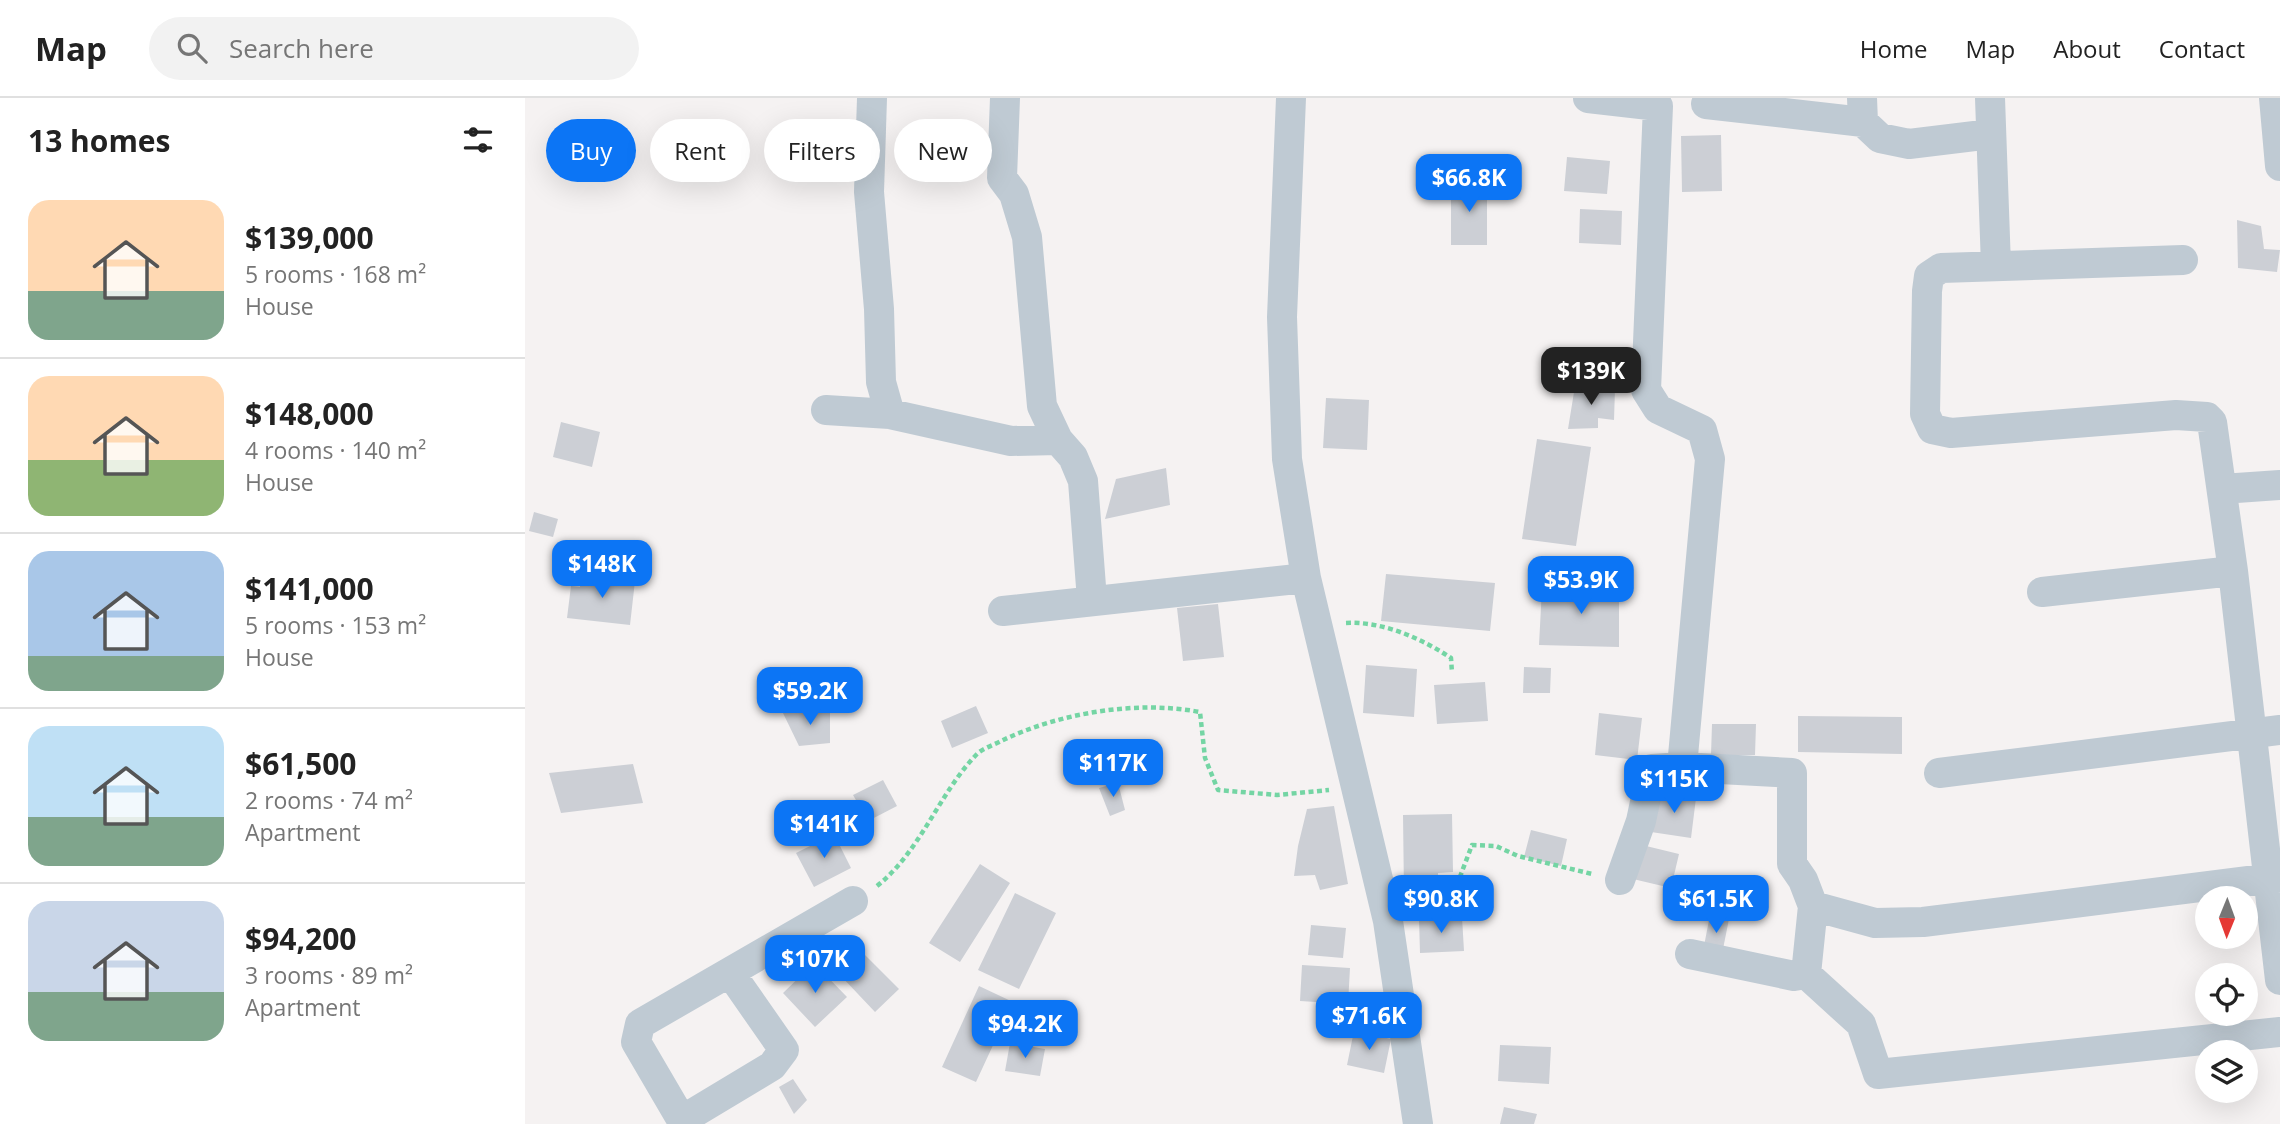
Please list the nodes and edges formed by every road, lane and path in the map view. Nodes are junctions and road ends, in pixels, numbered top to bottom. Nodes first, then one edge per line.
1 (871, 98) edge
2 (1005, 98) edge
3 (1290, 98) edge
4 (1588, 98) edge
5 (1990, 98) edge
6 (2274, 98) edge
7 (1707, 101) edge
8 (1658, 106) junction
9 (1862, 110) edge
10 (1991, 134) junction
11 (2280, 166) edge
12 (2183, 260) dead end
13 (1996, 266) junction
14 (826, 410) dead end
15 (890, 414) junction
16 (1058, 440) junction
17 (2280, 485) edge
18 (2222, 489) junction
19 (2233, 571) junction
20 (1306, 578) junction
21 (2042, 592) dead end
22 (1092, 600) junction
23 (1003, 611) dead end
24 (1317, 625) junction
25 (1452, 673) dead end
26 (2280, 730) edge
27 (2251, 735) junction
28 (1682, 768) junction
29 (1939, 774) dead end
30 (1357, 788) junction
31 (2274, 877) edge
32 (1620, 880) joint
33 (1383, 899) junction
34 (853, 901) joint
35 (1813, 906) junction
36 (1690, 954) dead end
37 (731, 974) junction
38 (1806, 974) junction
39 (2280, 980) edge
40 (2280, 1032) edge
41 (683, 1122) edge
42 (1417, 1124) edge

1 - 15 street
2 - 16 street
3 - 20 street
4 - 8 street
5 - 10 street
6 - 11 street
7 - 8 street
7 - 9 street
8 - 28 street
9 - 10 street
10 - 13 street
12 - 13 street
13 - 18 street
14 - 15 street
15 - 16 street
16 - 22 street
17 - 18 street
18 - 19 street
19 - 21 street
19 - 27 street
20 - 22 street
20 - 24 street
22 - 23 street
24 - 25 path
24 - 30 street
26 - 27 street
27 - 29 street
27 - 31 street
28 - 32 street
28 - 35 street
30 - 33 street
30 - 34 path
31 - 35 street
31 - 39 street
32 - 33 path
33 - 42 street
34 - 37 street
35 - 38 street
36 - 38 street
37 - 41 street
37 - 41 street
38 - 40 street

